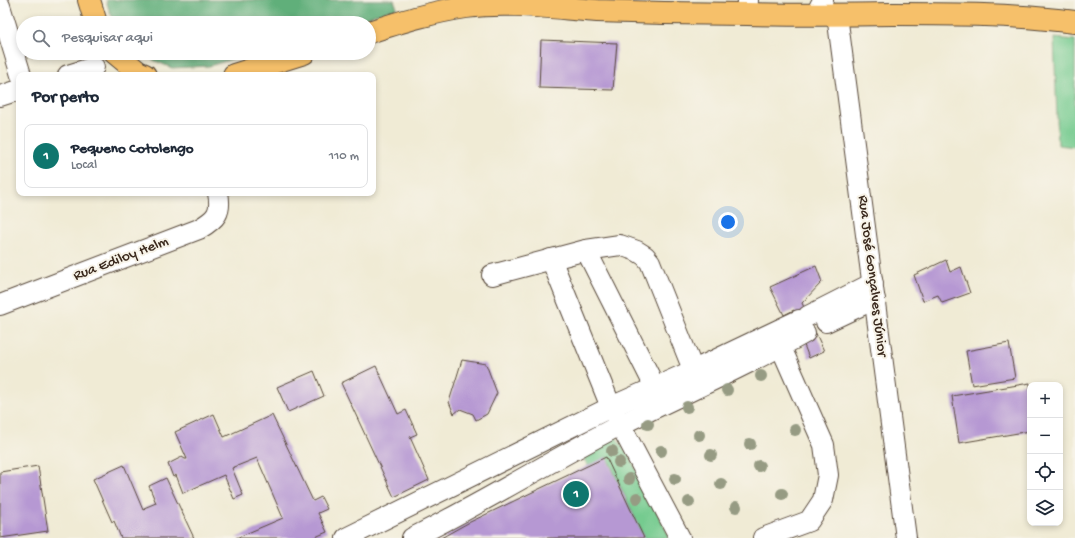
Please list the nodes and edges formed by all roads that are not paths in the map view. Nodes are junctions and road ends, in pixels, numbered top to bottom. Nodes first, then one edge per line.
1 (89, 0) edge
2 (463, 4) edge
3 (0, 6) edge
4 (748, 7) edge
5 (825, 10) edge
6 (94, 16) edge
7 (1075, 22) edge
8 (376, 30) edge
9 (16, 59) edge
10 (16, 60) edge
11 (123, 60) edge
12 (282, 60) edge
13 (94, 67) dead end
14 (20, 72) edge
15 (78, 72) edge
16 (138, 72) edge
17 (244, 72) edge
18 (16, 91) edge
19 (0, 96) edge
20 (219, 196) edge
21 (586, 250) junction
22 (551, 259) junction
23 (492, 275) dead end
24 (874, 291) junction
25 (0, 305) edge
26 (777, 339) junction
27 (697, 379) junction
28 (655, 387) junction
29 (611, 407) junction
30 (621, 425) junction
31 (346, 538) edge
32 (412, 538) edge
33 (680, 538) edge
34 (763, 538) edge
35 (906, 538) edge

1 - 6 main road
2 - 4 main road
2 - 8 main road
3 - 9 street
4 - 5 main road
5 - 7 main road
5 - 24 street, Rua José Gonçalves Júnior
10 - 14 street
11 - 16 main road
12 - 17 main road
13 - 15 street
18 - 19 street
20 - 25 street, Rua Ediloy Helm
21 - 22 street
21 - 27 street
21 - 28 street
22 - 23 street
22 - 29 street
24 - 26 street
24 - 35 street, Rua José Gonçalves Júnior
26 - 27 street
26 - 34 street
27 - 28 street
27 - 30 street
28 - 29 street
29 - 30 street
29 - 31 street
30 - 32 street
30 - 33 street

